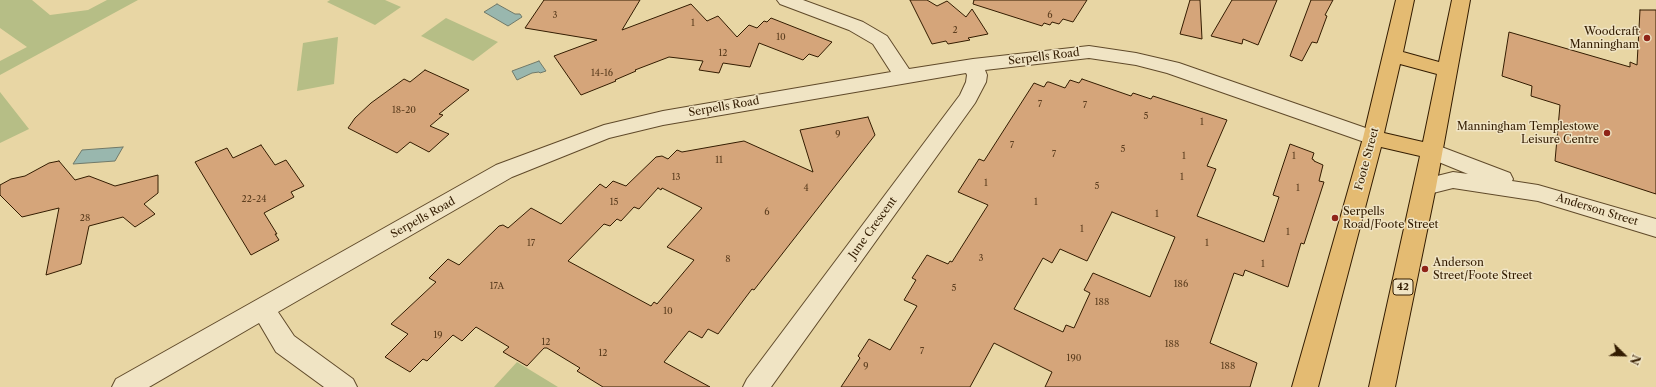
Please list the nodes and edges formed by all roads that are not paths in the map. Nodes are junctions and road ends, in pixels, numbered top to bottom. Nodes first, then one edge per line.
1 (786, 0) edge
2 (1405, 0) edge
3 (1461, 0) edge
4 (1392, 55) junction
5 (973, 65) junction
6 (1448, 71) junction
7 (904, 76) junction
8 (1373, 138) junction
9 (1432, 151) junction
10 (1425, 187) junction
11 (1538, 193) junction
12 (1656, 228) edge
13 (264, 307) junction
14 (125, 387) edge
15 (344, 387) edge
16 (756, 387) edge
17 (1305, 387) edge
18 (1382, 387) edge

1 - 7 street
2 - 4 main road, Foote Street
3 - 6 main road, 42
4 - 6 main road
4 - 8 main road, Foote Street
5 - 7 street, Serpells Road
5 - 8 street, Serpells Road
5 - 16 street, June Crescent
6 - 9 main road, 42
7 - 13 street, Serpells Road
8 - 9 main road
8 - 17 main road, Foote Street
9 - 10 main road, 42
9 - 11 street, Anderson Street
10 - 11 street, Anderson Street
10 - 18 main road, 42
11 - 12 street, Anderson Street
13 - 14 street, Serpells Road
13 - 15 street

